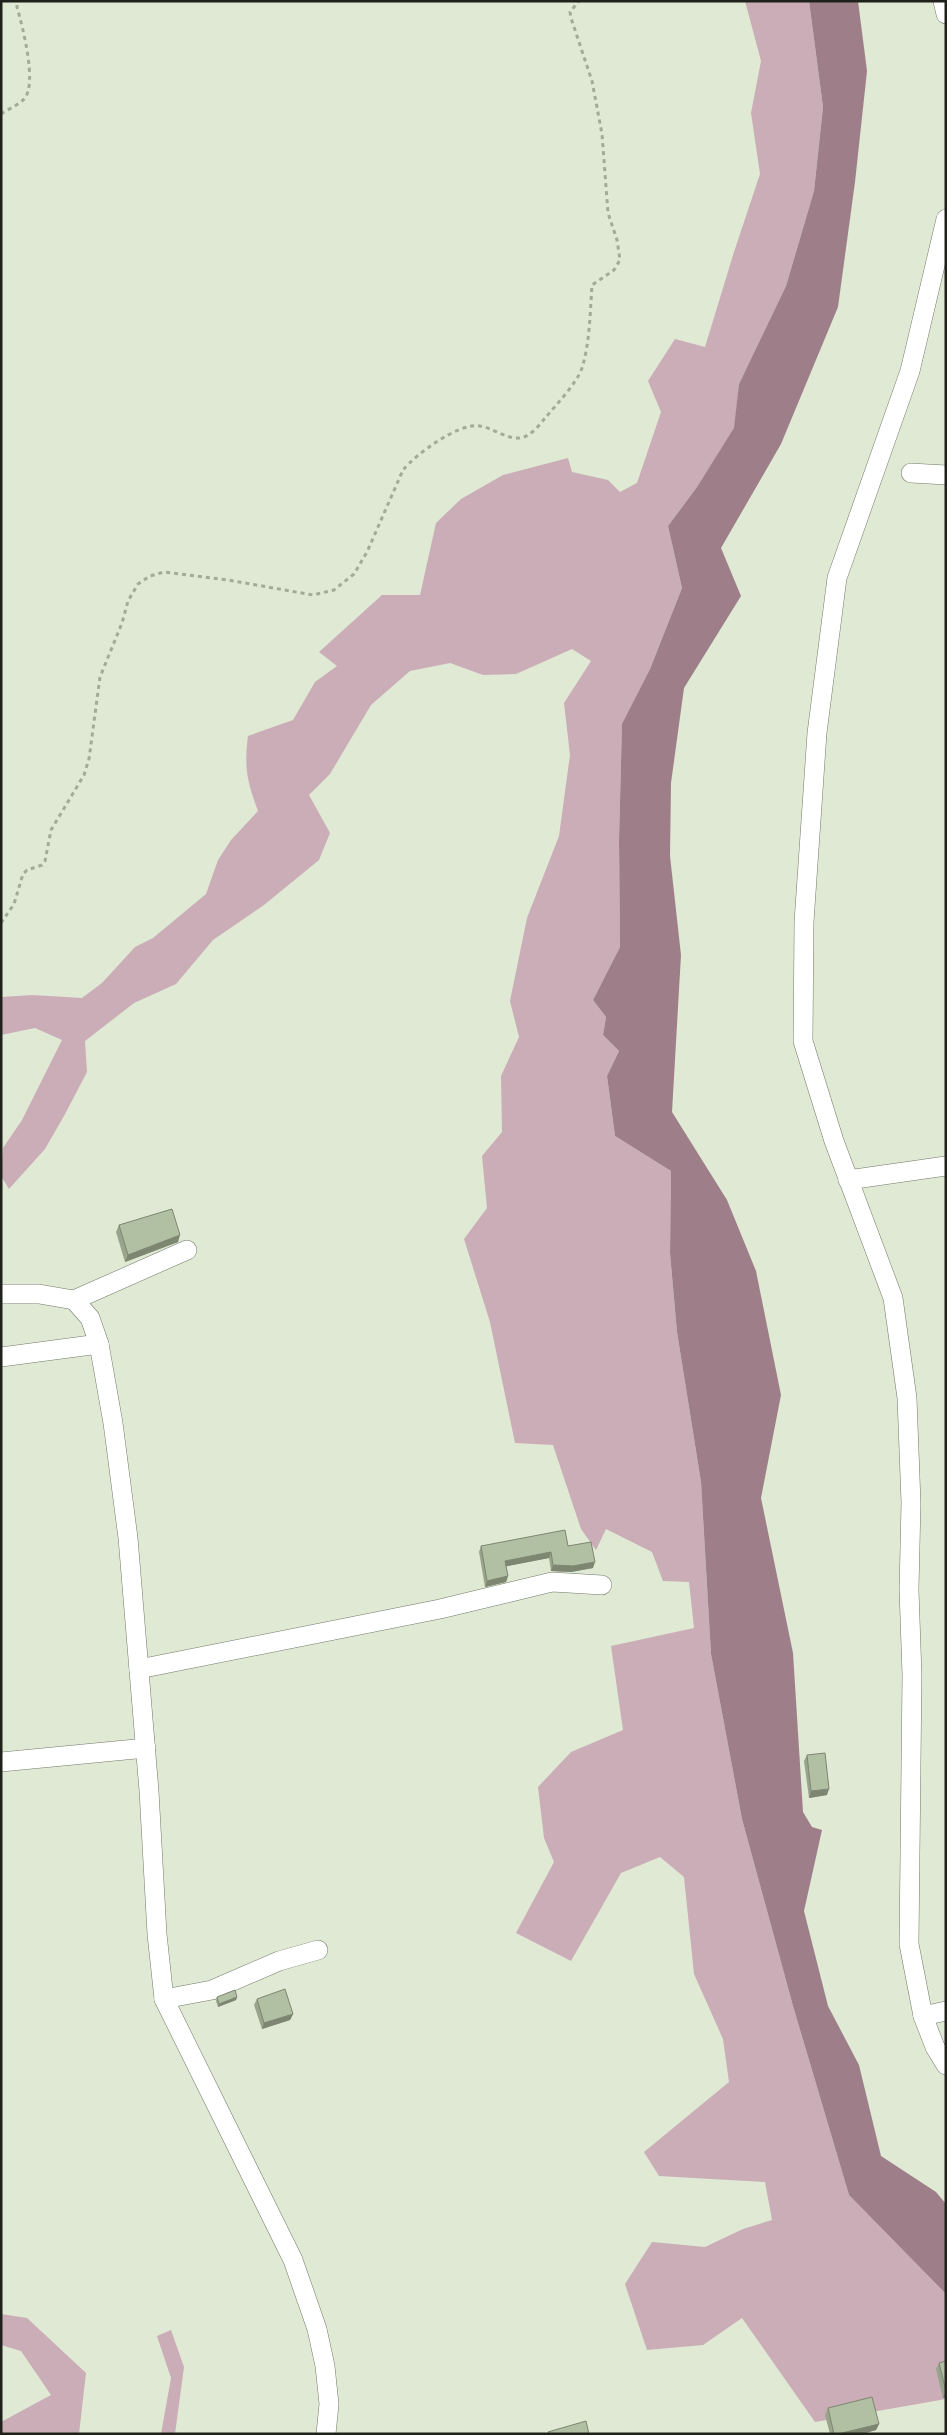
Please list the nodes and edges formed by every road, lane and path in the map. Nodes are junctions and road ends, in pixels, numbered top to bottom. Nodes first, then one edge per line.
1 (17, 1) edge
2 (579, 1) edge
3 (943, 1) edge
4 (946, 14) edge
5 (1, 114) edge
6 (946, 219) edge
7 (910, 473) dead end
8 (946, 475) edge
9 (1, 923) edge
10 (946, 1166) edge
11 (848, 1180) junction
12 (187, 1250) dead end
13 (1, 1294) edge
14 (74, 1300) junction
15 (99, 1344) junction
16 (1, 1356) edge
17 (602, 1585) dead end
18 (139, 1669) junction
19 (146, 1748) junction
20 (1, 1762) edge
21 (318, 1950) dead end
22 (164, 1999) junction
23 (946, 2011) edge
24 (923, 2016) junction
25 (946, 2065) edge
26 (326, 2434) edge

1 - 5 path
2 - 9 path
3 - 4 street
6 - 11 street
7 - 8 street
10 - 11 street
11 - 24 street
12 - 14 street
13 - 14 street
14 - 15 street
15 - 16 street
15 - 18 street
17 - 18 street
18 - 19 street
19 - 20 street
19 - 22 street
21 - 22 street
22 - 26 street
23 - 24 street
24 - 25 street

